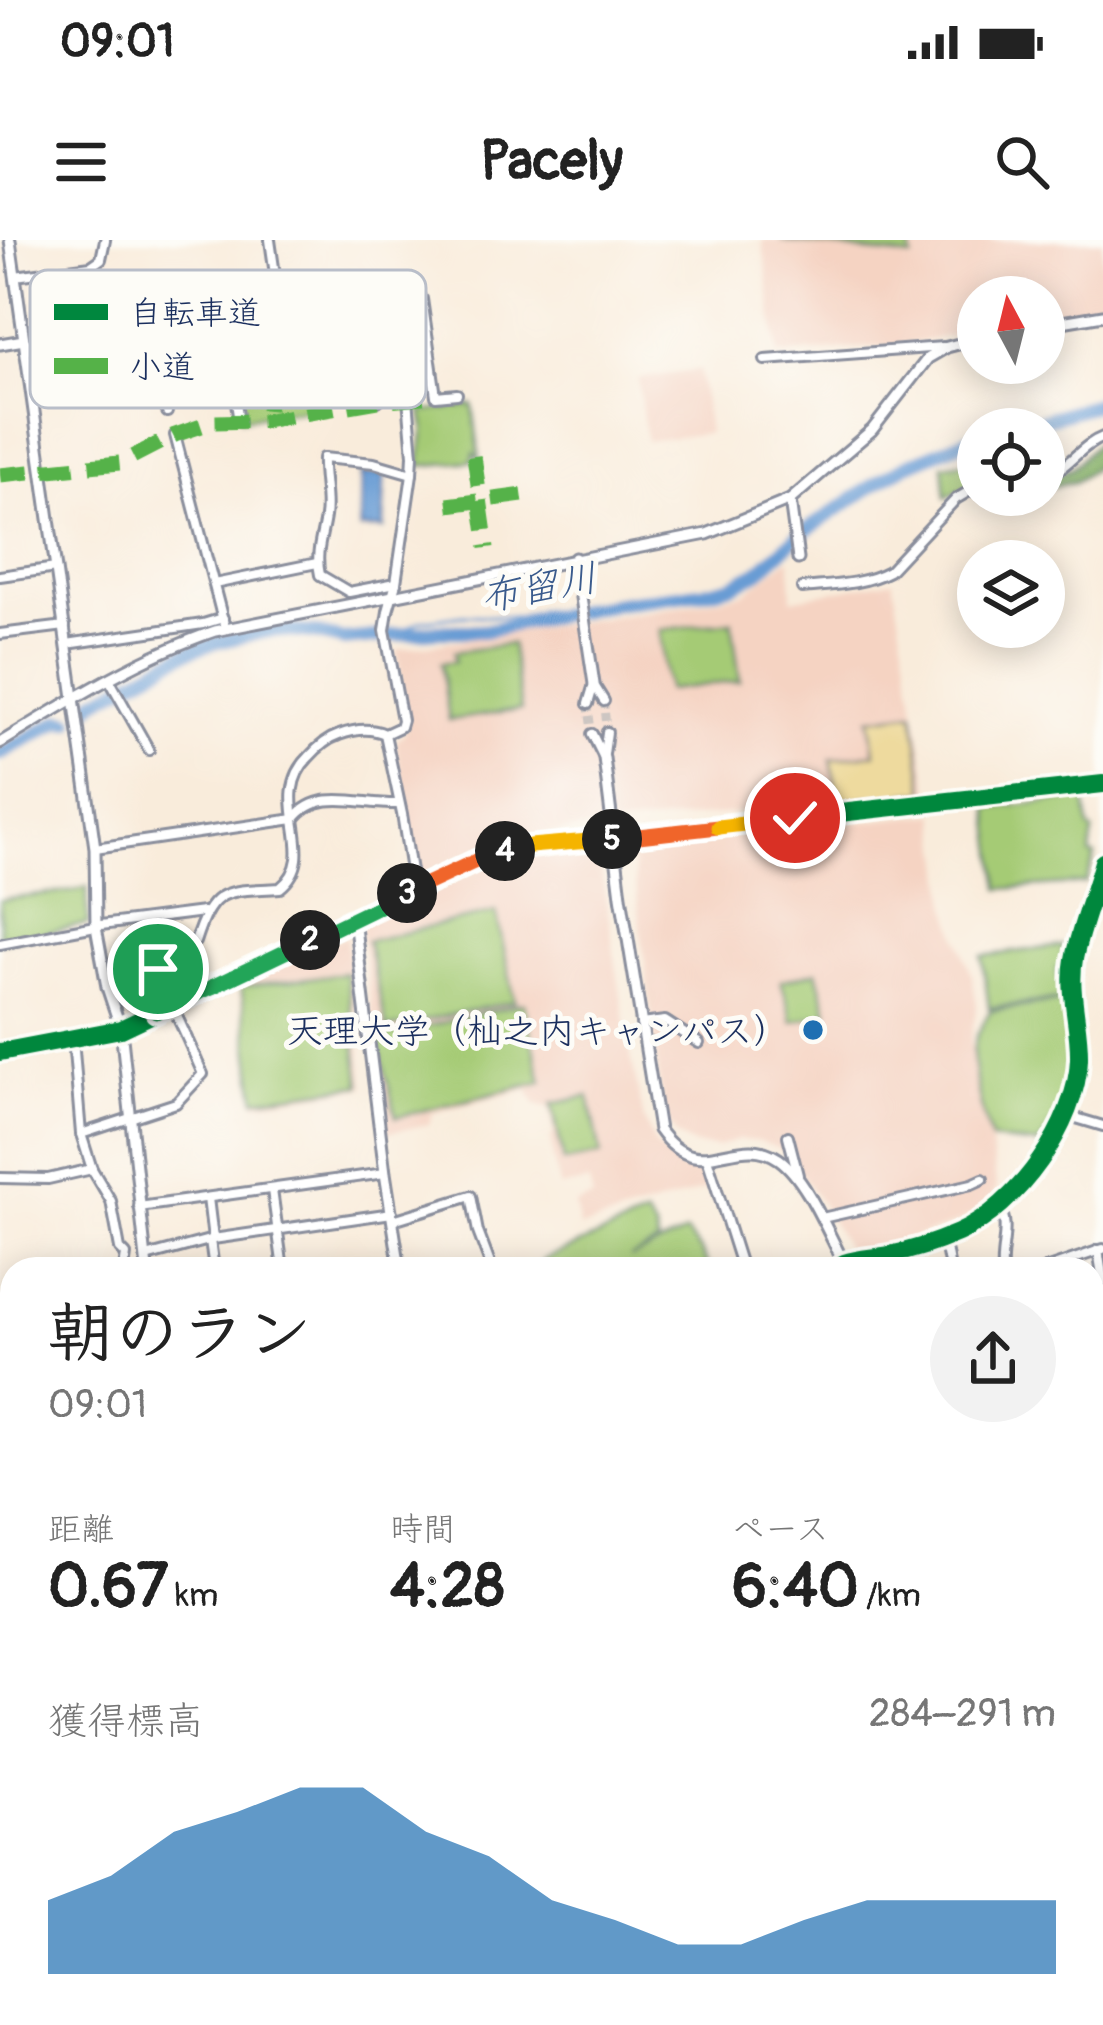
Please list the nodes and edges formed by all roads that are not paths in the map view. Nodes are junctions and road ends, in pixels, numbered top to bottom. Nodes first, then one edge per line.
1 (10, 240) edge
2 (105, 240) edge
3 (270, 240) edge
4 (0, 242) edge
5 (60, 270) edge
6 (274, 270) edge
7 (30, 274) edge
8 (14, 276) junction
9 (1103, 315) edge
10 (1065, 321) edge
11 (426, 327) edge
12 (24, 340) junction
13 (0, 344) edge
14 (957, 344) edge
15 (30, 347) edge
16 (947, 347) junction
17 (765, 361) dead end
18 (30, 383) edge
19 (457, 394) dead end
20 (34, 408) edge
21 (166, 408) edge
22 (237, 408) edge
23 (409, 408) edge
24 (167, 412) dead end
25 (239, 422) dead end
26 (175, 435) dead end
27 (1103, 437) edge
28 (1065, 466) edge
29 (412, 474) junction
30 (957, 499) edge
31 (790, 500) junction
32 (575, 558) junction
33 (798, 559) dead end
34 (317, 563) junction
35 (56, 568) junction
36 (0, 576) edge
37 (396, 583) junction
38 (214, 584) junction
39 (802, 588) dead end
40 (392, 595) junction
41 (224, 623) junction
42 (65, 626) junction
43 (0, 634) edge
44 (67, 644) junction
45 (111, 683) junction
46 (594, 684) junction
47 (74, 698) junction
48 (604, 701) tunnel mouth
49 (588, 704) tunnel mouth
50 (607, 732) tunnel mouth
51 (386, 734) junction
52 (592, 734) tunnel mouth
53 (0, 742) edge
54 (149, 751) dead end
55 (604, 758) junction
56 (1103, 784) edge
57 (399, 804) junction
58 (294, 819) junction
59 (614, 839) junction
60 (95, 848) junction
61 (1103, 862) edge
62 (414, 890) junction
63 (205, 912) junction
64 (354, 919) junction
65 (96, 927) junction
66 (0, 944) edge
67 (172, 1006) junction
68 (156, 1012) junction
69 (640, 1024) junction
70 (121, 1029) junction
71 (73, 1040) junction
72 (699, 1042) dead end
73 (0, 1052) edge
74 (1066, 1114) junction
75 (131, 1118) junction
76 (1103, 1126) edge
77 (81, 1135) junction
78 (788, 1136) dead end
79 (707, 1157) junction
80 (92, 1169) junction
81 (385, 1173) junction
82 (0, 1178) edge
83 (983, 1179) dead end
84 (800, 1184) junction
85 (272, 1190) junction
86 (208, 1198) junction
87 (139, 1207) junction
88 (999, 1207) junction
89 (392, 1216) junction
90 (820, 1219) junction
91 (277, 1230) junction
92 (944, 1238) junction
93 (212, 1240) junction
94 (126, 1257) edge
95 (146, 1257) edge
96 (164, 1257) edge
97 (213, 1257) edge
98 (281, 1257) edge
99 (398, 1257) edge
100 (487, 1257) edge
101 (738, 1257) edge
102 (840, 1257) edge
103 (865, 1257) edge
104 (948, 1257) edge
105 (1003, 1257) edge

1 - 4 street
1 - 8 street
2 - 5 street
3 - 6 street
7 - 8 street
8 - 12 street
9 - 10 street
11 - 19 street
12 - 13 street
12 - 15 street
12 - 18 street
14 - 16 street
16 - 17 street
16 - 31 street
20 - 35 street
21 - 24 street
22 - 25 street
23 - 29 street
26 - 38 street
27 - 28 street
29 - 34 street
29 - 37 street
30 - 39 street
31 - 32 street
31 - 33 street
32 - 40 street
32 - 46 street
34 - 37 street
34 - 38 street
35 - 36 street
35 - 42 street
37 - 40 street
38 - 41 street
40 - 41 street
40 - 51 street
41 - 44 street
41 - 45 street
42 - 43 street
42 - 44 street
44 - 47 street
45 - 47 street
45 - 54 street
46 - 48 street
46 - 49 street
47 - 53 street
47 - 60 street
50 - 55 street
51 - 57 street
51 - 58 street
52 - 55 street
55 - 59 street
56 - 59 street
57 - 58 street
57 - 62 street
58 - 60 street
58 - 63 street
59 - 62 street
59 - 69 street
60 - 65 street
61 - 74 main road
62 - 64 street
63 - 65 street
63 - 68 street
64 - 67 street
64 - 81 street
65 - 66 street
65 - 70 street
67 - 68 street
67 - 75 street
68 - 70 street
69 - 72 street
69 - 79 street
70 - 71 street
70 - 75 street
71 - 73 street
71 - 77 street
74 - 76 street
74 - 88 main road
75 - 77 street
75 - 87 street
77 - 80 street
78 - 84 street
79 - 84 street
79 - 101 street
80 - 82 street
80 - 94 street
81 - 85 street
81 - 89 street
83 - 90 street
84 - 90 street
85 - 86 street
85 - 91 street
86 - 87 street
86 - 93 street
87 - 95 street
88 - 92 main road
88 - 105 street
89 - 91 street
89 - 99 street
89 - 100 street
90 - 102 street
91 - 93 street
91 - 98 street
92 - 103 main road
92 - 104 street
93 - 96 street
93 - 97 street

